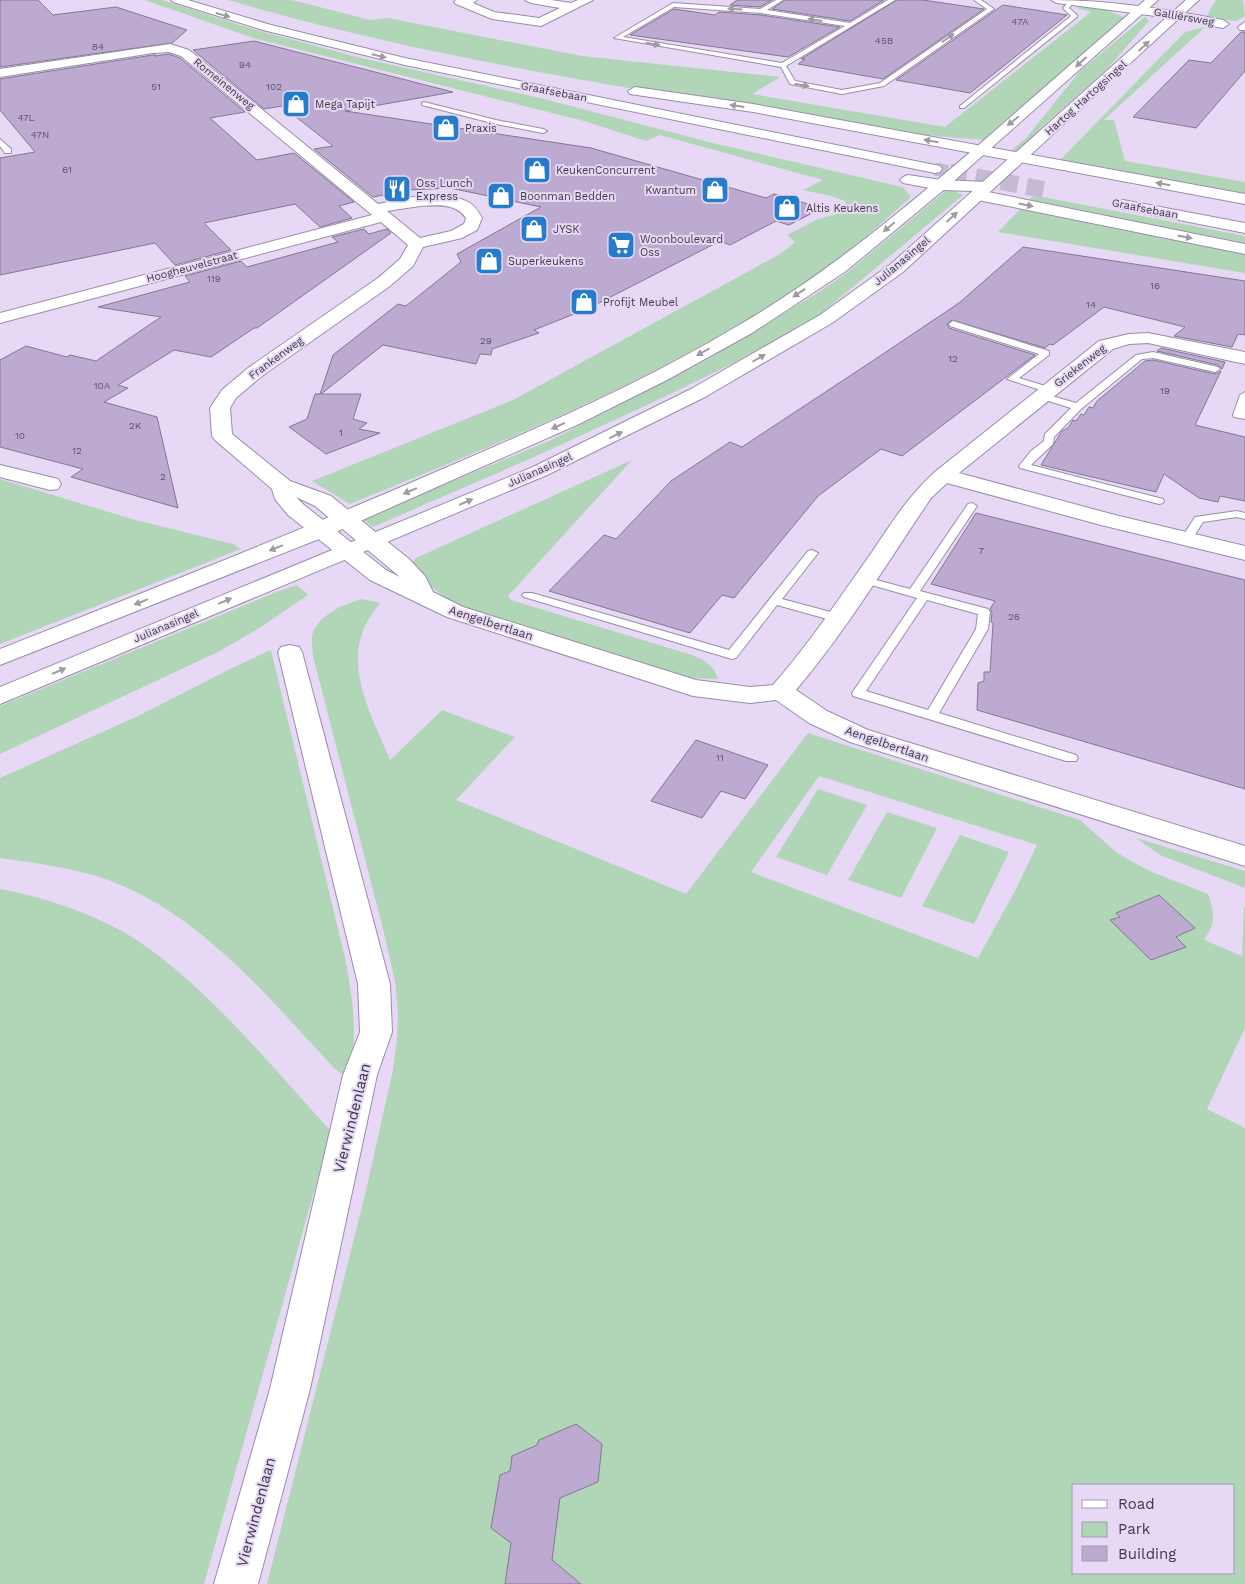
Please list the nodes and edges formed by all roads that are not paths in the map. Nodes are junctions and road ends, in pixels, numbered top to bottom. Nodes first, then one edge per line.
1 (177, 0) edge
2 (214, 0) edge
3 (471, 0) edge
4 (531, 0) edge
5 (586, 0) edge
6 (780, 0) edge
7 (892, 0) edge
8 (978, 0) edge
9 (1057, 0) edge
10 (1152, 0) edge
11 (1193, 0) edge
12 (1072, 2) junction
13 (572, 7) junction
14 (761, 11) junction
15 (1139, 12) junction
16 (1176, 17) junction
17 (851, 25) junction
18 (1245, 26) edge
19 (782, 65) junction
20 (0, 72) edge
21 (507, 73) junction
22 (562, 80) dead end
23 (617, 88) dead end
24 (538, 89) junction
25 (1048, 92) junction
26 (424, 104) dead end
27 (962, 106) dead end
28 (543, 131) dead end
29 (0, 142) edge
30 (979, 150) junction
31 (8, 151) dead end
32 (996, 153) junction
33 (784, 154) dead end
34 (1020, 158) junction
35 (891, 176) dead end
36 (941, 185) junction
37 (977, 190) junction
38 (1245, 199) edge
39 (381, 212) junction
40 (1245, 216) edge
41 (1245, 228) edge
42 (417, 244) junction
43 (1245, 248) edge
44 (0, 318) edge
45 (953, 324) dead end
46 (1245, 358) edge
47 (1215, 369) dead end
48 (1046, 393) junction
49 (1245, 395) edge
50 (1078, 407) junction
51 (1245, 416) edge
52 (0, 471) edge
53 (943, 475) junction
54 (50, 484) dead end
55 (282, 486) junction
56 (1159, 501) dead end
57 (972, 506) dead end
58 (1245, 516) edge
59 (346, 519) junction
60 (321, 530) junction
61 (1187, 539) junction
62 (372, 540) junction
63 (346, 550) junction
64 (812, 553) dead end
65 (1245, 553) edge
66 (865, 580) junction
67 (919, 594) junction
68 (422, 595) junction
69 (528, 595) dead end
70 (774, 601) junction
71 (838, 618) junction
72 (290, 652) dead end
73 (0, 658) edge
74 (781, 692) junction
75 (0, 696) edge
76 (931, 715) junction
77 (1072, 758) dead end
78 (1245, 856) edge
79 (236, 1584) edge

1 -> 24 street, Graafsebaan
2 - 21 street, Graafsebaan
3 - 13 street
4 - 13 street
5 - 13 street
6 - 14 lane
7 - 17 lane
19 -> 8 lane
9 - 12 street, Galliërsweg
10 - 15 street, Hartog Hartogsingel
11 - 16 street, Hartog Hartogsingel
12 - 15 street, Galliërsweg
12 - 27 lane
17 -> 14 lane
14 -> 19 lane
15 - 16 street, Galliërsweg
15 -> 25 street, Hartog Hartogsingel
16 - 18 street, Galliërsweg
34 -> 16 street, Hartog Hartogsingel
17 - 19 lane
20 - 39 street, Romeinenweg
21 - 22 street
21 - 24 street, Graafsebaan
30 -> 23 street
24 - 33 street
25 -> 30 street, Hartog Hartogsingel
25 - 32 street, Hartog Hartogsingel
26 - 28 lane
29 - 31 lane
30 - 32 street
30 - 36 street
32 - 34 street
32 - 37 street, Julianasingel
34 - 37 street, Hartog Hartogsingel
38 -> 34 street
35 - 36 street
36 - 37 street
36 -> 59 street
37 -> 43 street
62 -> 37 street, Julianasingel
39 - 42 street
39 - 42 street
39 - 44 street, Hoogheuvelstraat
40 - 41 street, Graafsebaan
42 - 55 street, Frankenweg
45 - 48 lane
46 - 48 street, Griekenweg
47 - 50 lane
48 - 50 lane
48 - 53 street, Griekenweg
49 - 51 lane
50 - 56 lane
52 - 54 street
53 - 61 street
53 - 66 street, Griekenweg
55 - 59 street, Frankenweg
55 - 60 street, Frankenweg
57 - 67 lane
58 - 61 lane
59 - 60 street
59 - 62 street, Frankenweg
60 - 63 street, Frankenweg
60 -> 73 street
61 - 65 street
62 - 63 street, Julianasingel
62 - 68 street
63 - 68 street, Aengelbertlaan
75 -> 63 street, Julianasingel
64 - 70 lane
66 - 67 lane
66 - 71 street, Griekenweg
67 - 76 lane
67 - 76 lane
68 - 74 street, Aengelbertlaan
69 - 70 lane
70 - 71 lane
71 - 74 street, Griekenweg
72 - 79 street, Vierwindenlaan
74 - 78 street, Aengelbertlaan
76 - 77 lane

